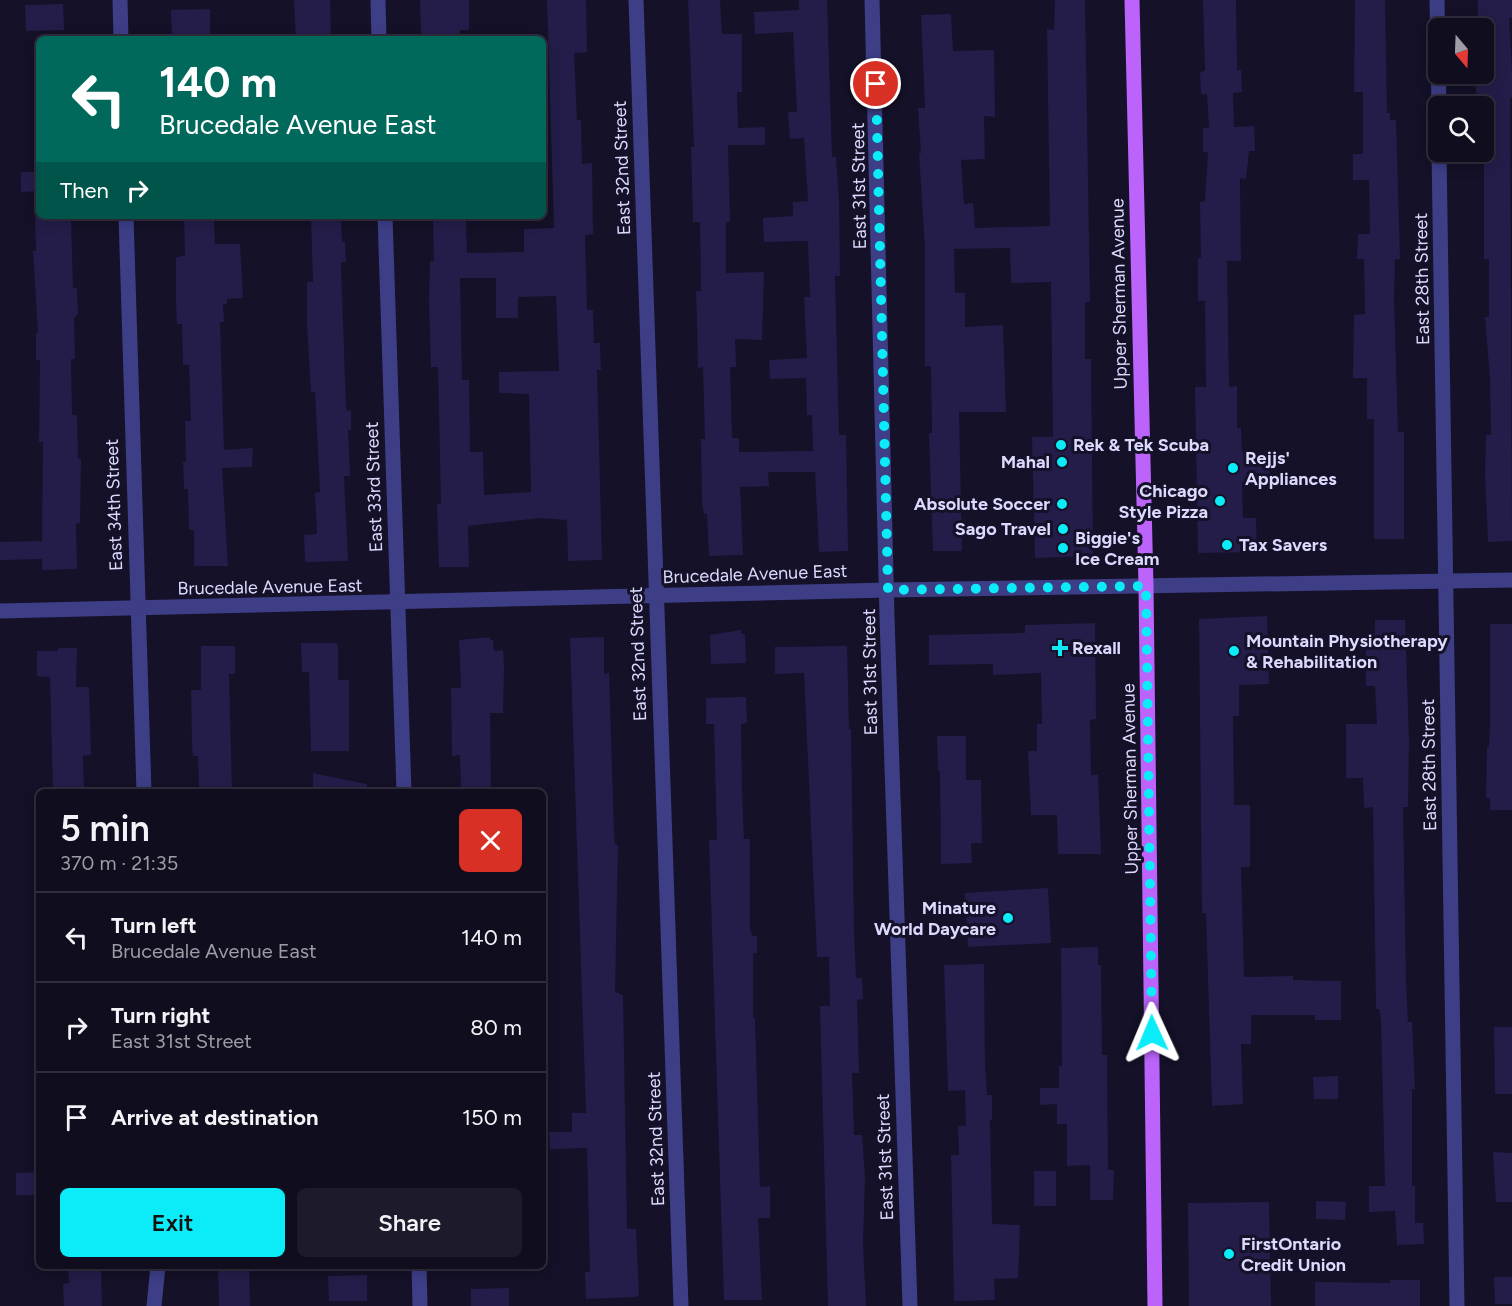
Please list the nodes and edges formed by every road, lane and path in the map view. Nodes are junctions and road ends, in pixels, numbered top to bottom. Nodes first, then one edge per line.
1 (120, 0) edge
2 (378, 0) edge
3 (636, 0) edge
4 (872, 0) edge
5 (1132, 0) edge
6 (1437, 0) edge
7 (121, 36) edge
8 (379, 36) edge
9 (1438, 96) edge
10 (1439, 162) edge
11 (126, 219) edge
12 (385, 219) edge
13 (1512, 580) edge
14 (1447, 582) junction
15 (1146, 586) junction
16 (888, 590) junction
17 (656, 597) junction
18 (396, 603) junction
19 (137, 609) junction
20 (0, 612) edge
21 (144, 789) edge
22 (404, 789) edge
23 (158, 1269) edge
24 (419, 1269) edge
25 (154, 1306) edge
26 (420, 1306) edge
27 (681, 1306) edge
28 (910, 1306) edge
29 (1155, 1306) edge
30 (1457, 1306) edge

1 - 7 street
2 - 8 street
3 - 17 street, East 32nd Street
4 - 16 street, East 31st Street
5 - 15 main road, Upper Sherman Avenue
6 - 9 street
10 - 14 street, East 28th Street
11 - 19 street, East 34th Street
12 - 18 street, East 33rd Street
13 - 14 street, Brucedale Avenue East
14 - 15 street, Brucedale Avenue East
14 - 30 street, East 28th Street
15 - 16 street, Brucedale Avenue East
15 - 29 main road, Upper Sherman Avenue
16 - 17 street, Brucedale Avenue East
16 - 28 street, East 31st Street
17 - 18 street, Brucedale Avenue East
17 - 27 street, East 32nd Street
18 - 19 street, Brucedale Avenue East
18 - 22 street, East 33rd Street
19 - 20 street, Brucedale Avenue East
19 - 21 street, East 34th Street
23 - 25 street
24 - 26 street

